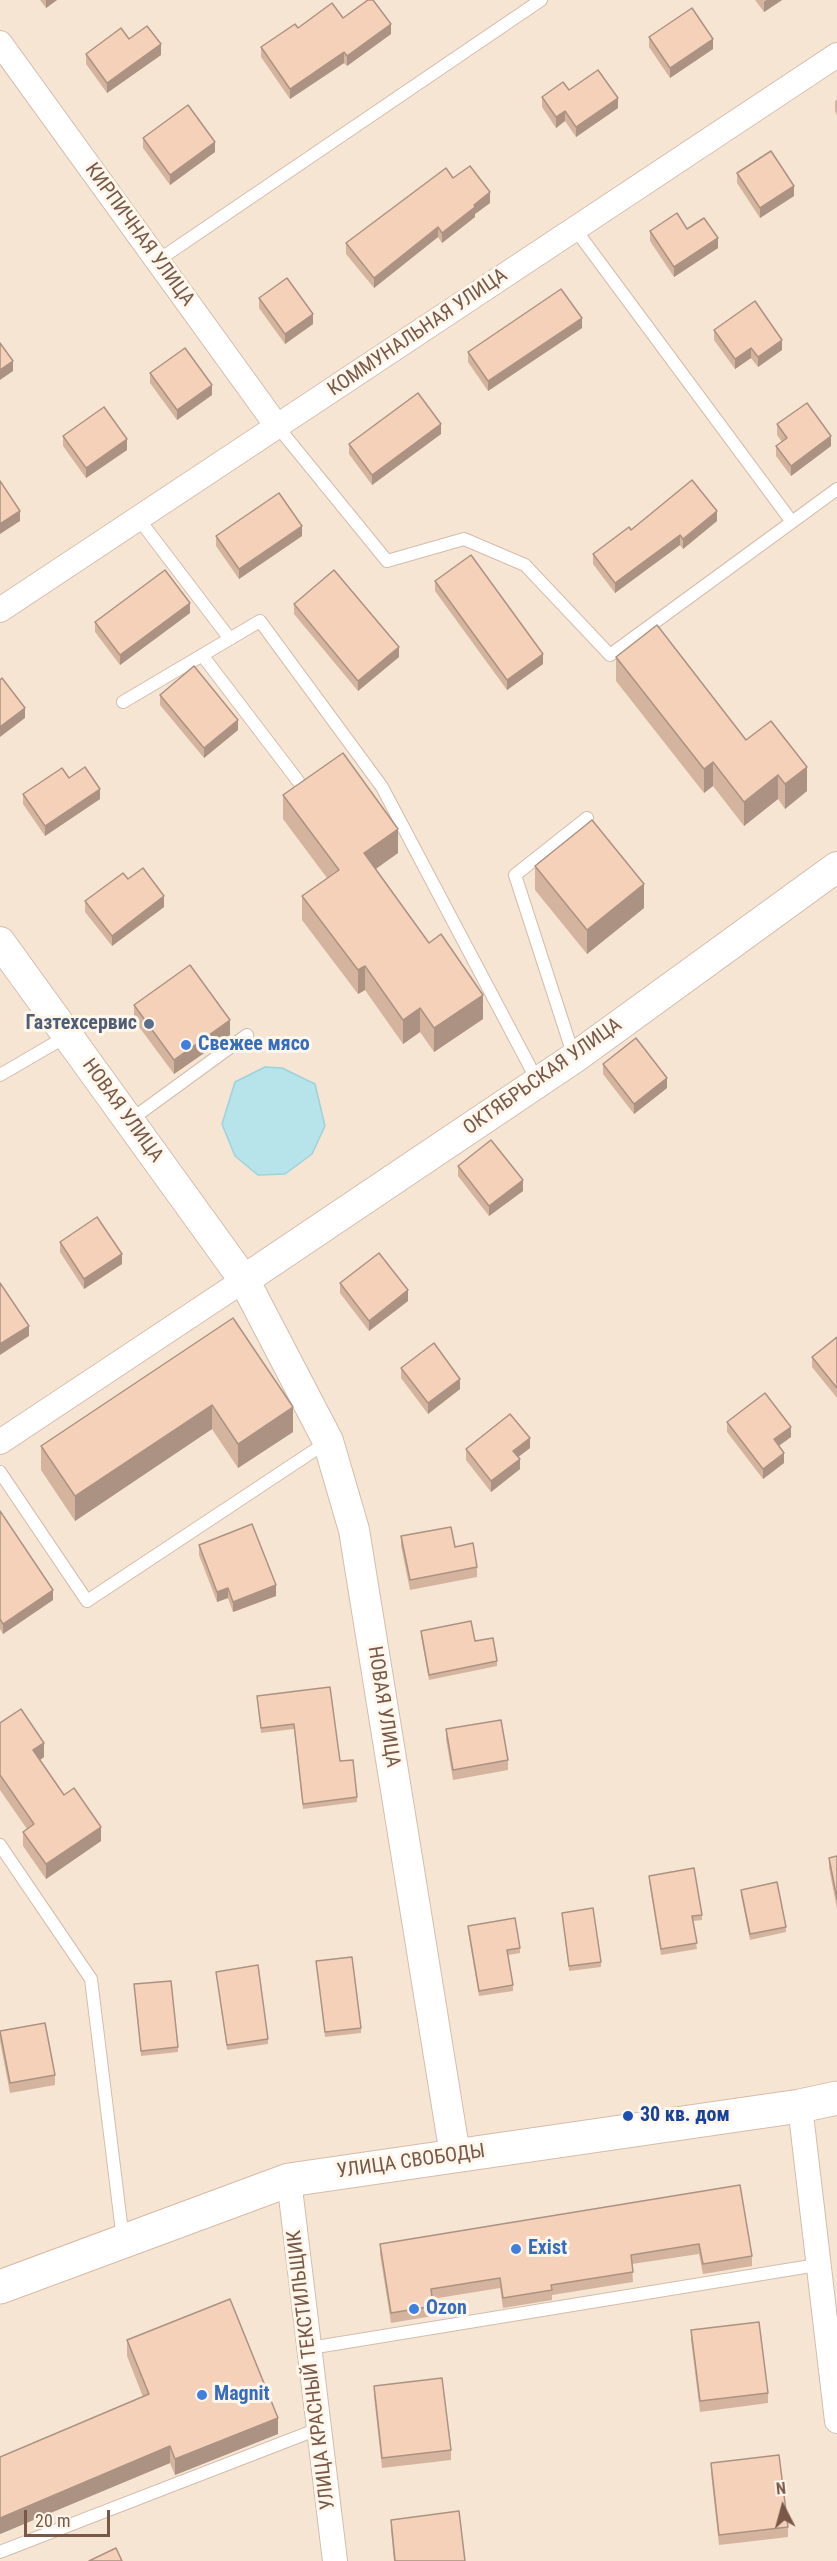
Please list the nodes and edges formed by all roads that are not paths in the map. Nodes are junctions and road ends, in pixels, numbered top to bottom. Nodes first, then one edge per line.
1 (541, 0) edge
2 (0, 43) edge
3 (837, 55) edge
4 (575, 229) junction
5 (158, 261) junction
6 (277, 426) junction
7 (837, 489) edge
8 (138, 518) junction
9 (792, 522) junction
10 (0, 610) edge
11 (230, 639) junction
12 (202, 655) junction
13 (123, 702) dead end
14 (298, 781) edge
15 (588, 818) dead end
16 (837, 867) edge
17 (0, 942) edge
18 (248, 1035) dead end
19 (68, 1036) junction
20 (574, 1058) junction
21 (0, 1075) edge
22 (538, 1082) junction
23 (129, 1120) junction
24 (244, 1280) junction
25 (328, 1441) junction
26 (0, 1442) edge
27 (0, 1472) edge
28 (0, 1845) edge
29 (837, 2098) edge
30 (800, 2106) junction
31 (455, 2155) junction
32 (289, 2180) junction
33 (124, 2241) junction
34 (818, 2265) junction
35 (0, 2287) edge
36 (310, 2348) junction
37 (837, 2421) edge
38 (318, 2429) junction
39 (0, 2552) edge
40 (335, 2561) edge

1 - 5 lane
2 - 5 street, КИРПИЧНАЯ УЛИЦА
3 - 4 street, КОММУНАЛЬНАЯ УЛИЦА
4 - 6 street, КОММУНАЛЬНАЯ УЛИЦА
4 - 9 lane
5 - 6 street, КИРПИЧНАЯ УЛИЦА
6 - 8 street, КОММУНАЛЬНАЯ УЛИЦА
6 - 9 lane
7 - 9 lane
8 - 10 street, КОММУНАЛЬНАЯ УЛИЦА
8 - 11 lane
11 - 12 lane
11 - 22 lane
12 - 13 lane
12 - 14 lane
15 - 20 lane
16 - 20 street, ОКТЯБРЬСКАЯ УЛИЦА
17 - 19 street, НОВАЯ УЛИЦА
18 - 23 lane
19 - 21 lane
19 - 23 street, НОВАЯ УЛИЦА
20 - 22 street, ОКТЯБРЬСКАЯ УЛИЦА
22 - 24 street, ОКТЯБРЬСКАЯ УЛИЦА
23 - 24 street, НОВАЯ УЛИЦА
24 - 25 street, НОВАЯ УЛИЦА
24 - 26 street
25 - 27 lane
25 - 31 street, НОВАЯ УЛИЦА
28 - 33 lane
29 - 30 main road, УЛИЦА СВОБОДЫ
30 - 31 main road, УЛИЦА СВОБОДЫ
30 - 34 street
31 - 32 main road, УЛИЦА СВОБОДЫ
32 - 33 main road, УЛИЦА СВОБОДЫ
32 - 36 street, УЛИЦА КРАСНЫЙ ТЕКСТИЛЬЩИК
33 - 35 main road, УЛИЦА СВОБОДЫ
34 - 36 lane
34 - 37 street
36 - 38 street, УЛИЦА КРАСНЫЙ ТЕКСТИЛЬЩИК
38 - 39 lane
38 - 40 street, УЛИЦА КРАСНЫЙ ТЕКСТИЛЬЩИК

